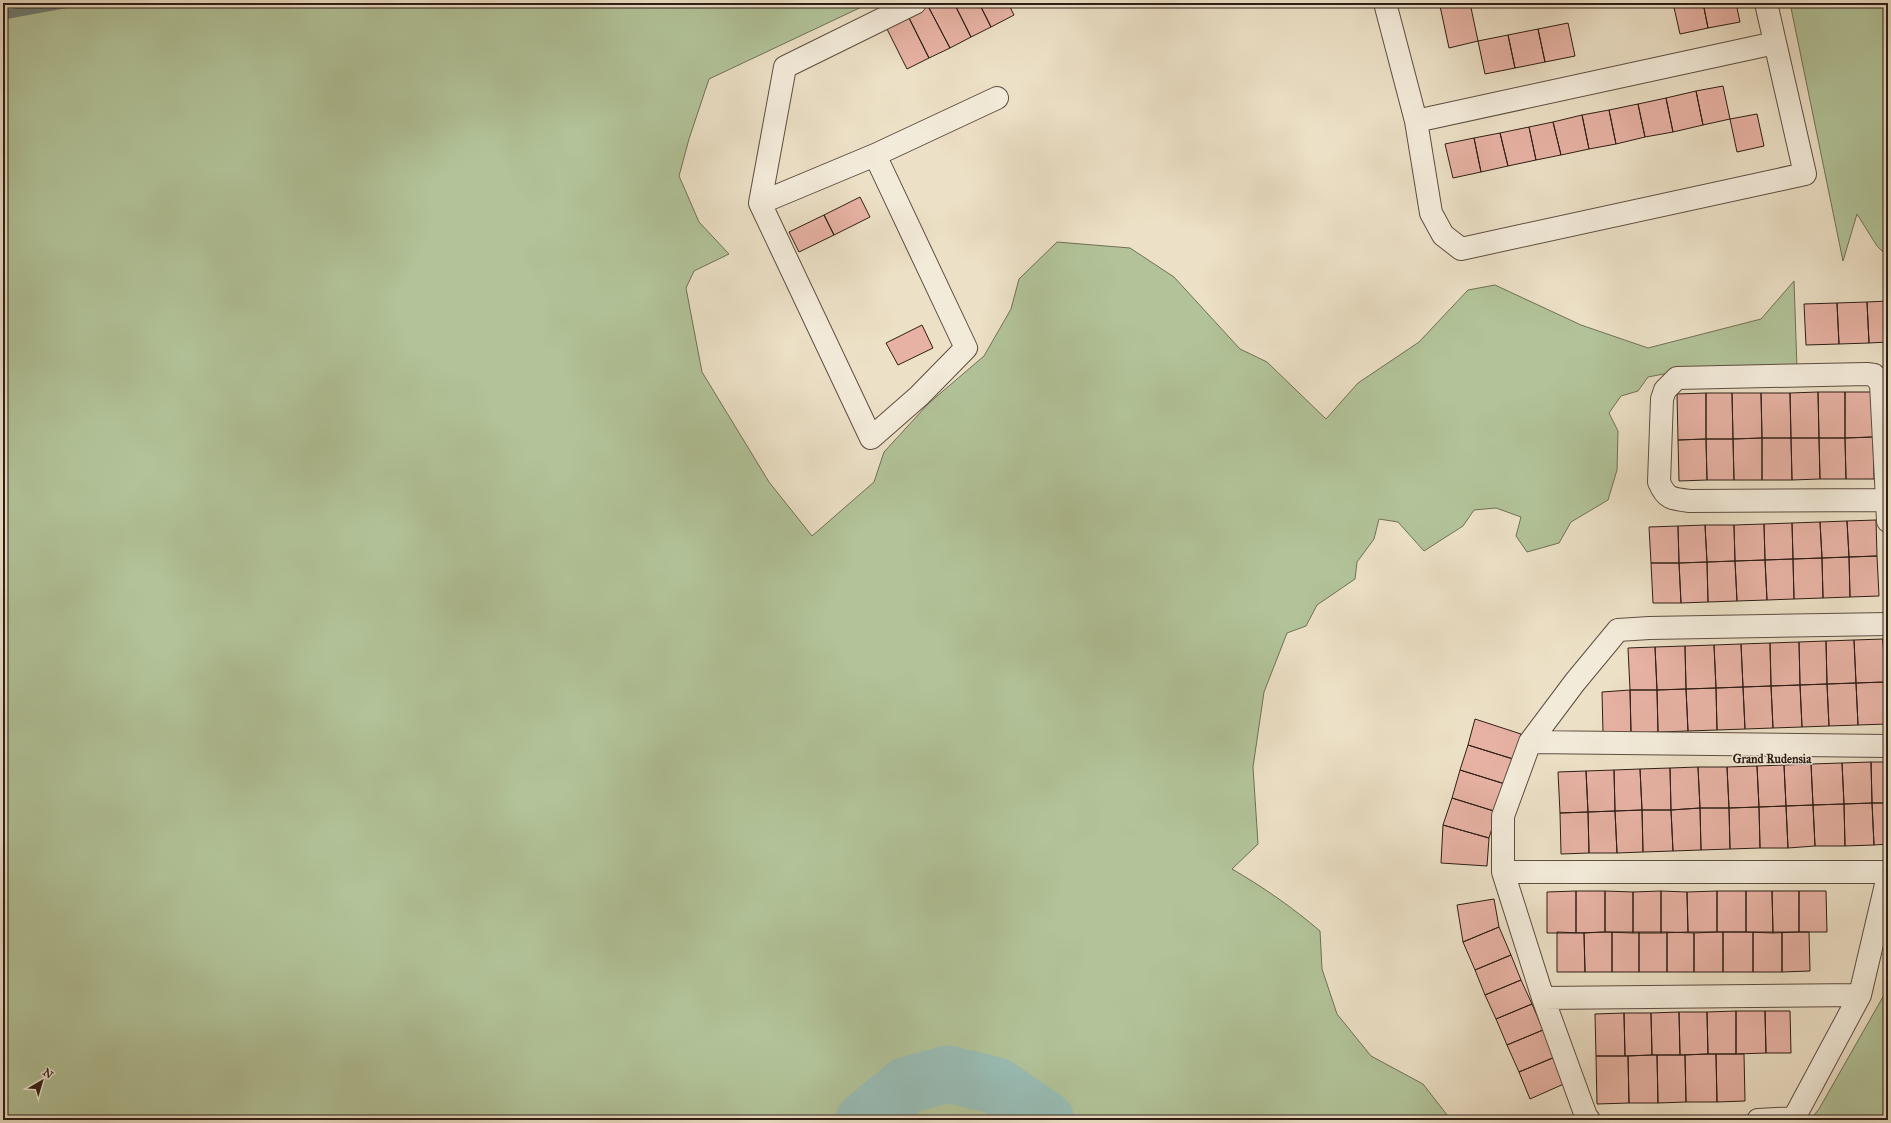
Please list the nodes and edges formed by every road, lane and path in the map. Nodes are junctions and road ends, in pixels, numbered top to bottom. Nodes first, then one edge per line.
1 (915, 3) edge
2 (1385, 3) edge
3 (1766, 3) edge
4 (1775, 43) junction
5 (997, 98) dead end
6 (1416, 121) junction
7 (875, 155) junction
8 (760, 203) junction
9 (1888, 511) edge
10 (1888, 624) edge
11 (1530, 742) junction
12 (1888, 746) edge
13 (1503, 872) junction
14 (1888, 872) edge
15 (1888, 876) edge
16 (1860, 995) junction
17 (1543, 998) junction
18 (1794, 1119) edge
19 (1589, 1120) edge
20 (1758, 1120) edge

1 - 8 street
2 - 6 street
3 - 4 street
4 - 6 street
4 - 6 street
5 - 7 street
7 - 8 street
7 - 8 street
9 - 9 street
10 - 11 street
11 - 12 street
11 - 13 street
13 - 14 street
13 - 17 street
15 - 16 street
16 - 17 street
16 - 18 street
17 - 19 street
18 - 20 street

